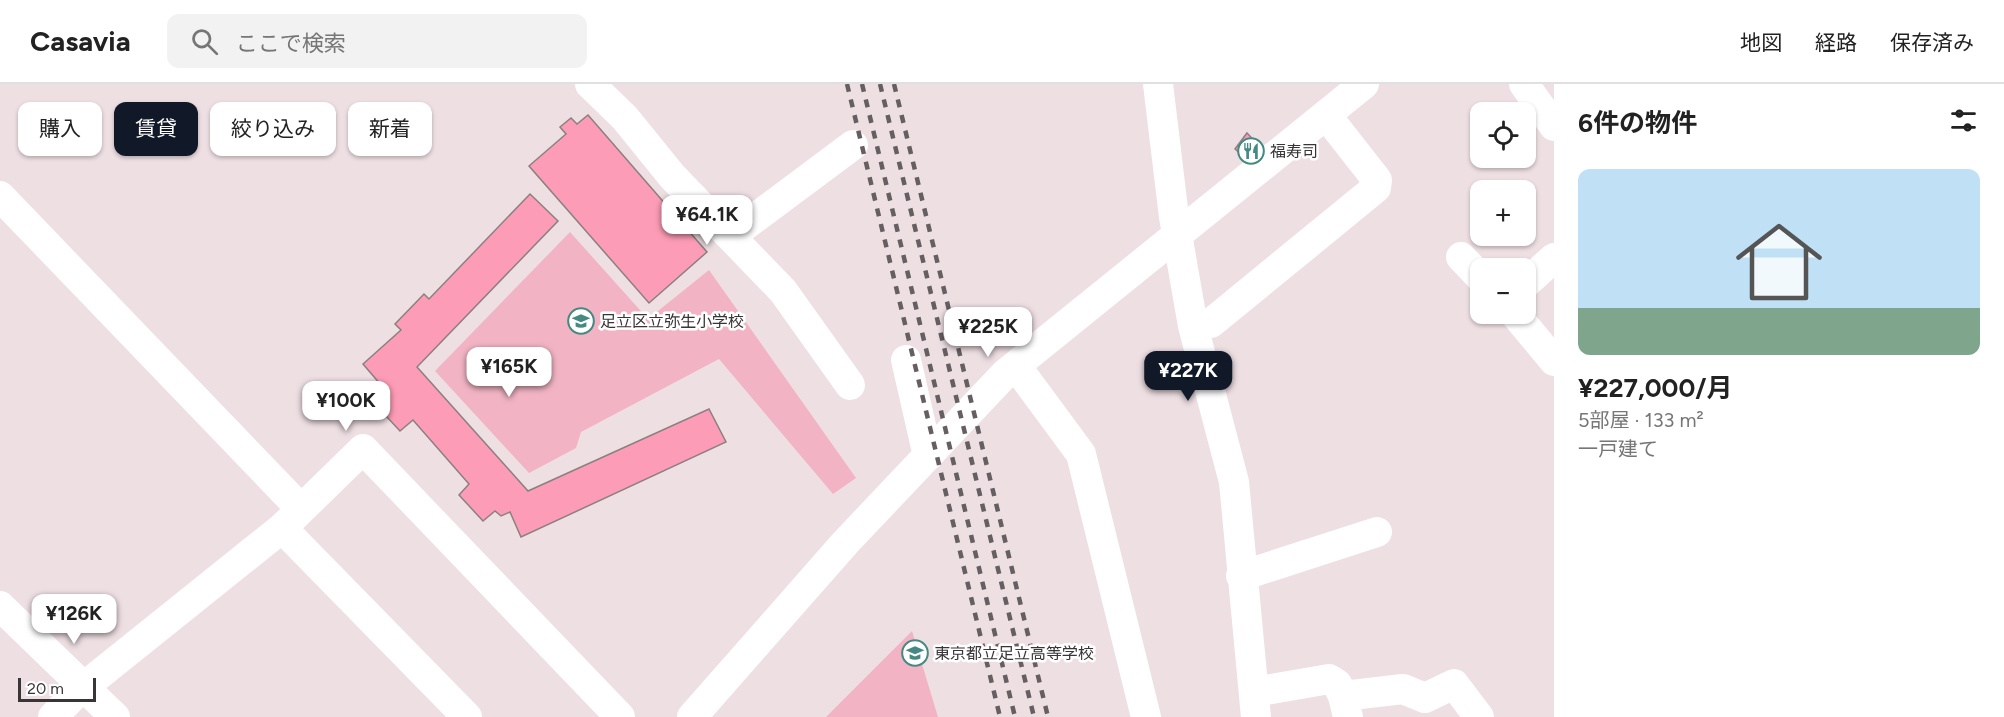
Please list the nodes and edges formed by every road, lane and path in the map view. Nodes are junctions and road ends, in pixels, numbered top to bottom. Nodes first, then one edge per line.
1 (590, 84) edge
2 (1158, 84) edge
3 (1364, 84) edge
4 (1524, 84) edge
5 (1326, 115) junction
6 (1554, 126) edge
7 (853, 145) dead end
8 (0, 196) edge
9 (731, 236) junction
10 (1177, 238) junction
11 (1554, 258) edge
12 (1536, 274) edge
13 (1523, 324) edge
14 (1193, 326) junction
15 (906, 360) dead end
16 (1554, 361) edge
17 (1016, 366) junction
18 (850, 385) dead end
19 (928, 456) junction
20 (291, 518) junction
21 (1377, 532) dead end
22 (1241, 576) junction
23 (0, 606) edge
24 (83, 688) junction
25 (1255, 704) edge
26 (1346, 707) edge
27 (53, 717) edge
28 (115, 717) edge
29 (467, 717) edge
30 (620, 717) edge
31 (692, 717) edge
32 (1146, 717) edge
33 (1479, 717) edge

1 - 9 street
2 - 10 street
3 - 5 street
4 - 6 street
5 - 10 street
5 - 14 street
7 - 9 street
8 - 20 street
9 - 18 street
10 - 14 street
10 - 17 street
11 - 12 street
13 - 16 street
14 - 22 street
15 - 19 street
17 - 19 street
17 - 32 street
19 - 31 street
20 - 24 street
20 - 29 street
20 - 30 street
21 - 22 street
22 - 25 street
23 - 24 street
24 - 27 street
24 - 28 street
25 - 26 street
26 - 33 street

